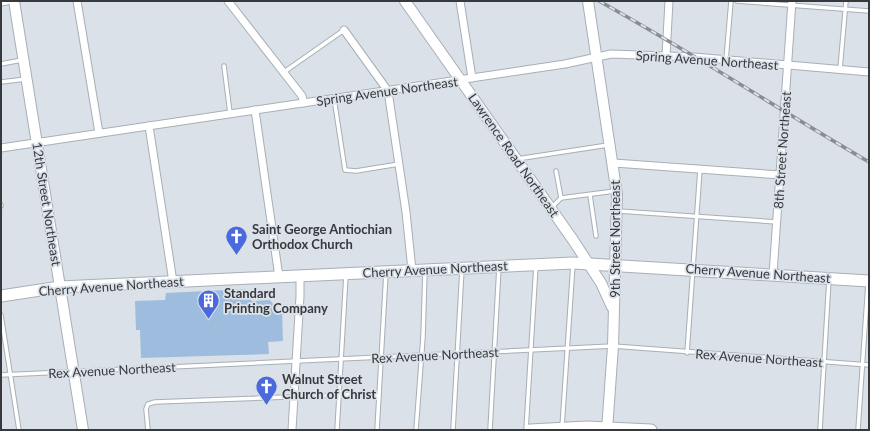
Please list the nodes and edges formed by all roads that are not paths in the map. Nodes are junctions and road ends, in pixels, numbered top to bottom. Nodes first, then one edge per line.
1 (6, 1) edge
2 (14, 1) edge
3 (77, 1) edge
4 (228, 1) edge
5 (406, 1) edge
6 (460, 1) edge
7 (588, 1) edge
8 (669, 1) edge
9 (731, 1) edge
10 (737, 1) edge
11 (846, 1) edge
12 (1, 2) edge
13 (792, 3) edge
14 (845, 9) junction
15 (869, 11) edge
16 (344, 30) joint
17 (597, 56) junction
18 (666, 56) junction
19 (24, 60) junction
20 (726, 60) junction
21 (1, 64) edge
22 (224, 66) dead end
23 (788, 66) junction
24 (840, 70) junction
25 (284, 72) junction
26 (869, 72) edge
27 (27, 78) junction
28 (472, 78) junction
29 (462, 80) junction
30 (1, 82) edge
31 (388, 91) junction
32 (334, 98) junction
33 (304, 103) junction
34 (255, 110) junction
35 (230, 113) junction
36 (149, 126) junction
37 (98, 133) junction
38 (37, 142) junction
39 (611, 145) junction
40 (1, 148) edge
41 (516, 159) junction
42 (614, 163) junction
43 (400, 164) junction
44 (700, 169) junction
45 (556, 170) dead end
46 (780, 175) junction
47 (617, 191) junction
48 (590, 195) junction
49 (561, 198) junction
50 (551, 208) junction
51 (617, 211) junction
52 (696, 216) junction
53 (777, 222) junction
54 (596, 236) dead end
55 (573, 263) junction
56 (588, 263) junction
57 (536, 264) junction
58 (615, 265) junction
59 (499, 266) junction
60 (462, 268) junction
61 (693, 269) junction
62 (412, 270) junction
63 (425, 270) junction
64 (386, 271) junction
65 (346, 273) junction
66 (773, 274) junction
67 (300, 275) junction
68 (279, 276) junction
69 (830, 278) junction
70 (869, 281) edge
71 (173, 282) junction
72 (60, 287) junction
73 (1, 296) edge
74 (614, 313) junction
75 (1, 315) edge
76 (613, 346) junction
77 (567, 348) junction
78 (530, 350) junction
79 (494, 352) junction
80 (687, 353) junction
81 (458, 354) junction
82 (421, 356) junction
83 (381, 357) junction
84 (342, 359) junction
85 (296, 361) junction
86 (824, 362) junction
87 (862, 365) junction
88 (869, 365) edge
89 (74, 371) junction
90 (11, 374) junction
91 (1, 375) edge
92 (339, 396) junction
93 (379, 396) junction
94 (294, 397) junction
95 (562, 428) junction
96 (607, 429) edge
97 (19, 430) edge
98 (83, 430) edge
99 (148, 430) edge
100 (292, 430) edge
101 (337, 430) edge
102 (377, 430) edge
103 (416, 430) edge
104 (454, 430) edge
105 (490, 430) edge
106 (526, 430) edge
107 (530, 430) edge
108 (651, 430) edge
109 (820, 430) edge
110 (858, 430) edge

1 - 12 street
2 - 19 street, 12th Street Northeast
3 - 37 street
4 - 25 street
5 - 29 street, Lawrence Road Northeast
6 - 28 street
7 - 17 street, 9th Street Northeast
8 - 18 street
9 - 20 lane
10 - 13 lane
11 - 14 lane
13 - 14 lane
13 - 23 street, 8th Street Northeast
14 - 15 lane
14 - 24 lane
16 - 25 lane
16 - 31 street
17 - 18 street, Spring Avenue Northeast
17 - 28 street, Spring Avenue Northeast
17 - 39 street, 9th Street Northeast
18 - 20 street, Spring Avenue Northeast
19 - 21 lane
19 - 27 street, 12th Street Northeast
20 - 23 street, Spring Avenue Northeast
22 - 35 lane
23 - 24 street, Spring Avenue Northeast
23 - 46 street, 8th Street Northeast
24 - 26 street, Spring Avenue Northeast
25 - 33 street
27 - 30 lane
27 - 38 street, 12th Street Northeast
28 - 29 street, Spring Avenue Northeast
29 - 31 street, Spring Avenue Northeast
29 - 41 street, Lawrence Road Northeast
31 - 32 street, Spring Avenue Northeast
31 - 43 street
32 - 33 street, Spring Avenue Northeast
32 - 43 lane
33 - 34 street, Spring Avenue Northeast
34 - 35 street, Spring Avenue Northeast
34 - 68 street
35 - 36 street, Spring Avenue Northeast
36 - 37 street, Spring Avenue Northeast
36 - 71 street
37 - 38 street, Spring Avenue Northeast
38 - 40 street, Spring Avenue Northeast
38 - 72 street, 12th Street Northeast
39 - 41 lane
39 - 42 street, 9th Street Northeast
41 - 50 street, Lawrence Road Northeast
42 - 44 street
42 - 47 street, 9th Street Northeast
43 - 62 street
44 - 46 street
44 - 52 lane
45 - 49 lane
46 - 53 street, 8th Street Northeast
47 - 48 lane
47 - 51 street, 9th Street Northeast
48 - 49 lane
48 - 54 lane
49 - 50 lane
50 - 56 street, Lawrence Road Northeast
51 - 52 lane
51 - 58 street, 9th Street Northeast
52 - 53 lane
52 - 61 lane
53 - 66 street, 8th Street Northeast
55 - 56 main road, Cherry Avenue Northeast
55 - 57 main road, Cherry Avenue Northeast
55 - 77 lane
56 - 58 main road, Cherry Avenue Northeast
56 - 74 street, Lawrence Road Northeast
57 - 59 main road, Cherry Avenue Northeast
57 - 78 lane
58 - 61 main road, Cherry Avenue Northeast
58 - 74 street, 9th Street Northeast
59 - 60 main road, Cherry Avenue Northeast
59 - 79 lane
60 - 63 main road, Cherry Avenue Northeast
60 - 81 lane
61 - 66 main road, Cherry Avenue Northeast
61 - 80 lane
62 - 63 main road, Cherry Avenue Northeast
62 - 64 main road, Cherry Avenue Northeast
63 - 82 lane
64 - 65 main road, Cherry Avenue Northeast
64 - 83 lane
65 - 67 main road, Cherry Avenue Northeast
65 - 84 lane
66 - 69 main road, Cherry Avenue Northeast
67 - 68 main road, Cherry Avenue Northeast
67 - 85 street
68 - 71 main road, Cherry Avenue Northeast
69 - 70 main road, Cherry Avenue Northeast
69 - 86 lane
70 - 87 lane
71 - 72 main road, Cherry Avenue Northeast
72 - 73 main road, Cherry Avenue Northeast
72 - 89 street, 12th Street Northeast
74 - 76 street, 9th Street Northeast
75 - 90 lane
76 - 77 lane, Rex Avenue Northeast
76 - 80 lane, Rex Avenue Northeast
76 - 96 street, 9th Street Northeast
77 - 78 lane, Rex Avenue Northeast
77 - 95 lane
78 - 79 lane, Rex Avenue Northeast
78 - 106 lane
79 - 81 lane, Rex Avenue Northeast
79 - 105 lane
80 - 86 lane, Rex Avenue Northeast
81 - 82 lane, Rex Avenue Northeast
81 - 104 lane
82 - 83 lane, Rex Avenue Northeast
82 - 103 lane
83 - 84 lane, Rex Avenue Northeast
83 - 93 lane
84 - 85 lane, Rex Avenue Northeast
84 - 92 lane
85 - 89 lane, Rex Avenue Northeast
85 - 94 street
86 - 87 lane, Rex Avenue Northeast
86 - 109 lane
87 - 88 lane, Rex Avenue Northeast
87 - 110 lane
89 - 90 lane, Rex Avenue Northeast
89 - 98 street, 12th Street Northeast
90 - 91 lane, Rex Avenue Northeast
90 - 97 lane
92 - 93 lane
92 - 94 lane
92 - 101 lane
93 - 102 lane
94 - 99 lane
94 - 100 street
95 - 96 main road
95 - 107 main road
96 - 108 main road

